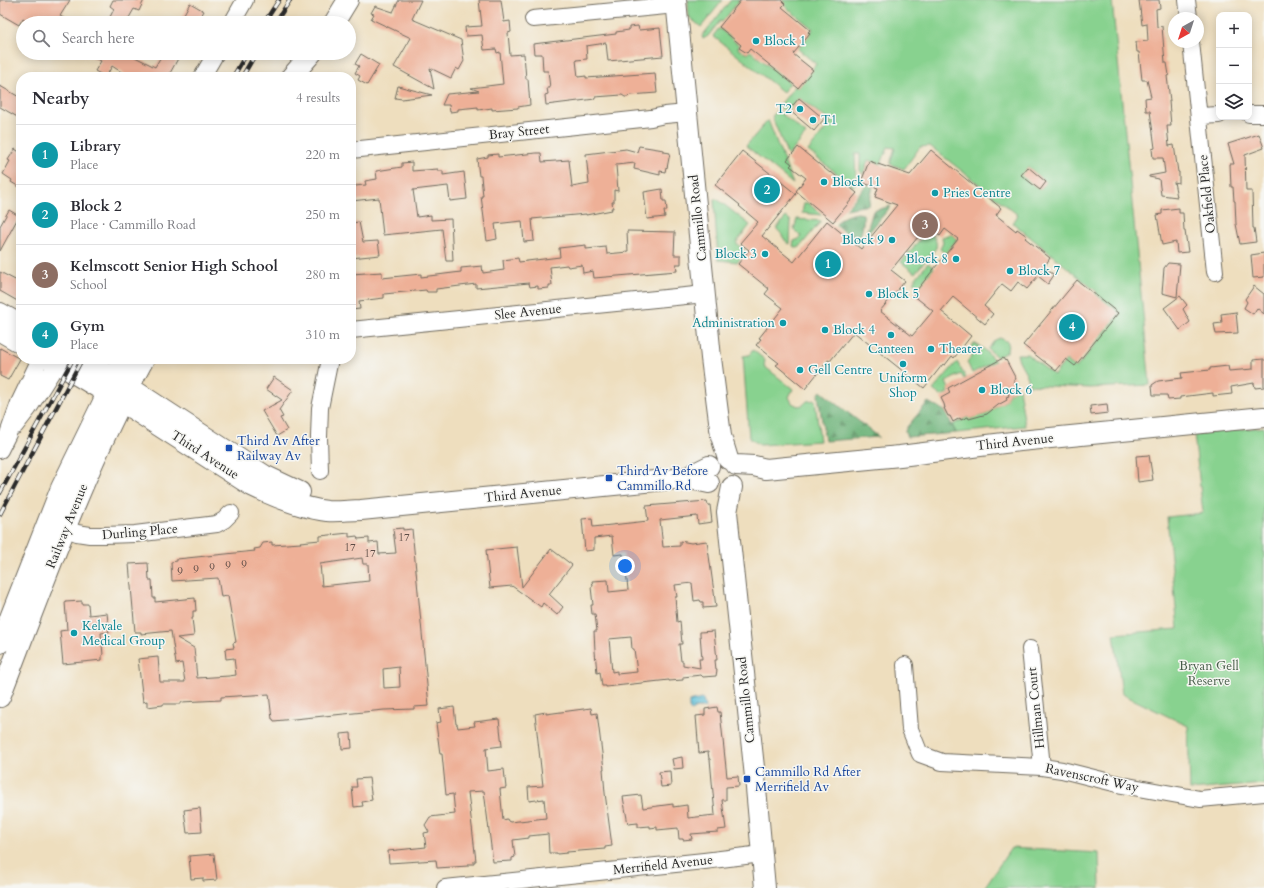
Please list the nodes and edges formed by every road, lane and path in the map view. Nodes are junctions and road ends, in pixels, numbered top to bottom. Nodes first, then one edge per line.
1 (245, 0) edge
2 (348, 0) edge
3 (1187, 0) edge
4 (676, 3) edge
5 (1188, 12) edge
6 (236, 16) edge
7 (338, 16) edge
8 (533, 19) dead end
9 (1192, 48) edge
10 (212, 60) edge
11 (306, 60) edge
12 (314, 60) edge
13 (205, 72) edge
14 (295, 72) edge
15 (309, 72) edge
16 (687, 113) junction
17 (1252, 114) edge
18 (1264, 114) edge
19 (1216, 115) edge
20 (1199, 116) junction
21 (356, 149) edge
22 (1215, 272) dead end
23 (705, 294) junction
24 (0, 313) edge
25 (16, 322) edge
26 (356, 329) edge
27 (0, 331) edge
28 (16, 340) edge
29 (50, 364) edge
30 (61, 364) edge
31 (88, 364) edge
32 (122, 364) edge
33 (140, 364) edge
34 (329, 364) edge
35 (118, 390) junction
36 (1264, 417) edge
37 (0, 450) edge
38 (320, 471) dead end
39 (723, 474) junction
40 (231, 513) dead end
41 (48, 522) junction
42 (66, 528) junction
43 (0, 643) edge
44 (1030, 649) dead end
45 (905, 665) dead end
46 (0, 697) edge
47 (1042, 767) junction
48 (1264, 793) edge
49 (762, 854) junction
50 (445, 888) edge
51 (765, 888) edge

1 - 6 street
2 - 7 main road
3 - 5 street
4 - 8 street
4 - 16 main road, Cammillo Road
9 - 20 street, Oakfield Place
10 - 13 street
11 - 14 main road
12 - 15 main road
16 - 21 street, Bray Street
16 - 23 main road, Cammillo Road
17 - 18 street
19 - 20 street
20 - 22 street, Oakfield Place
23 - 26 street, Slee Avenue
23 - 39 main road, Cammillo Road
24 - 25 main road
27 - 28 main road
29 - 37 street
30 - 35 main road
31 - 35 main road
32 - 35 main road, Railway Avenue
33 - 35 main road, Railway Avenue
34 - 38 street
35 - 39 main road, Third Avenue
35 - 41 main road, Railway Avenue
35 - 42 main road, Railway Avenue
36 - 39 main road, Third Avenue
39 - 49 main road, Cammillo Road
40 - 42 street, Durling Place
41 - 42 street, Durling Place
41 - 43 main road, Railway Avenue
42 - 46 main road, Railway Avenue
44 - 47 street, Hillman Court
45 - 47 street, Ravenscroft Way
47 - 48 street, Ravenscroft Way
49 - 50 street, Merrifield Avenue
49 - 51 main road, Cammillo Road

